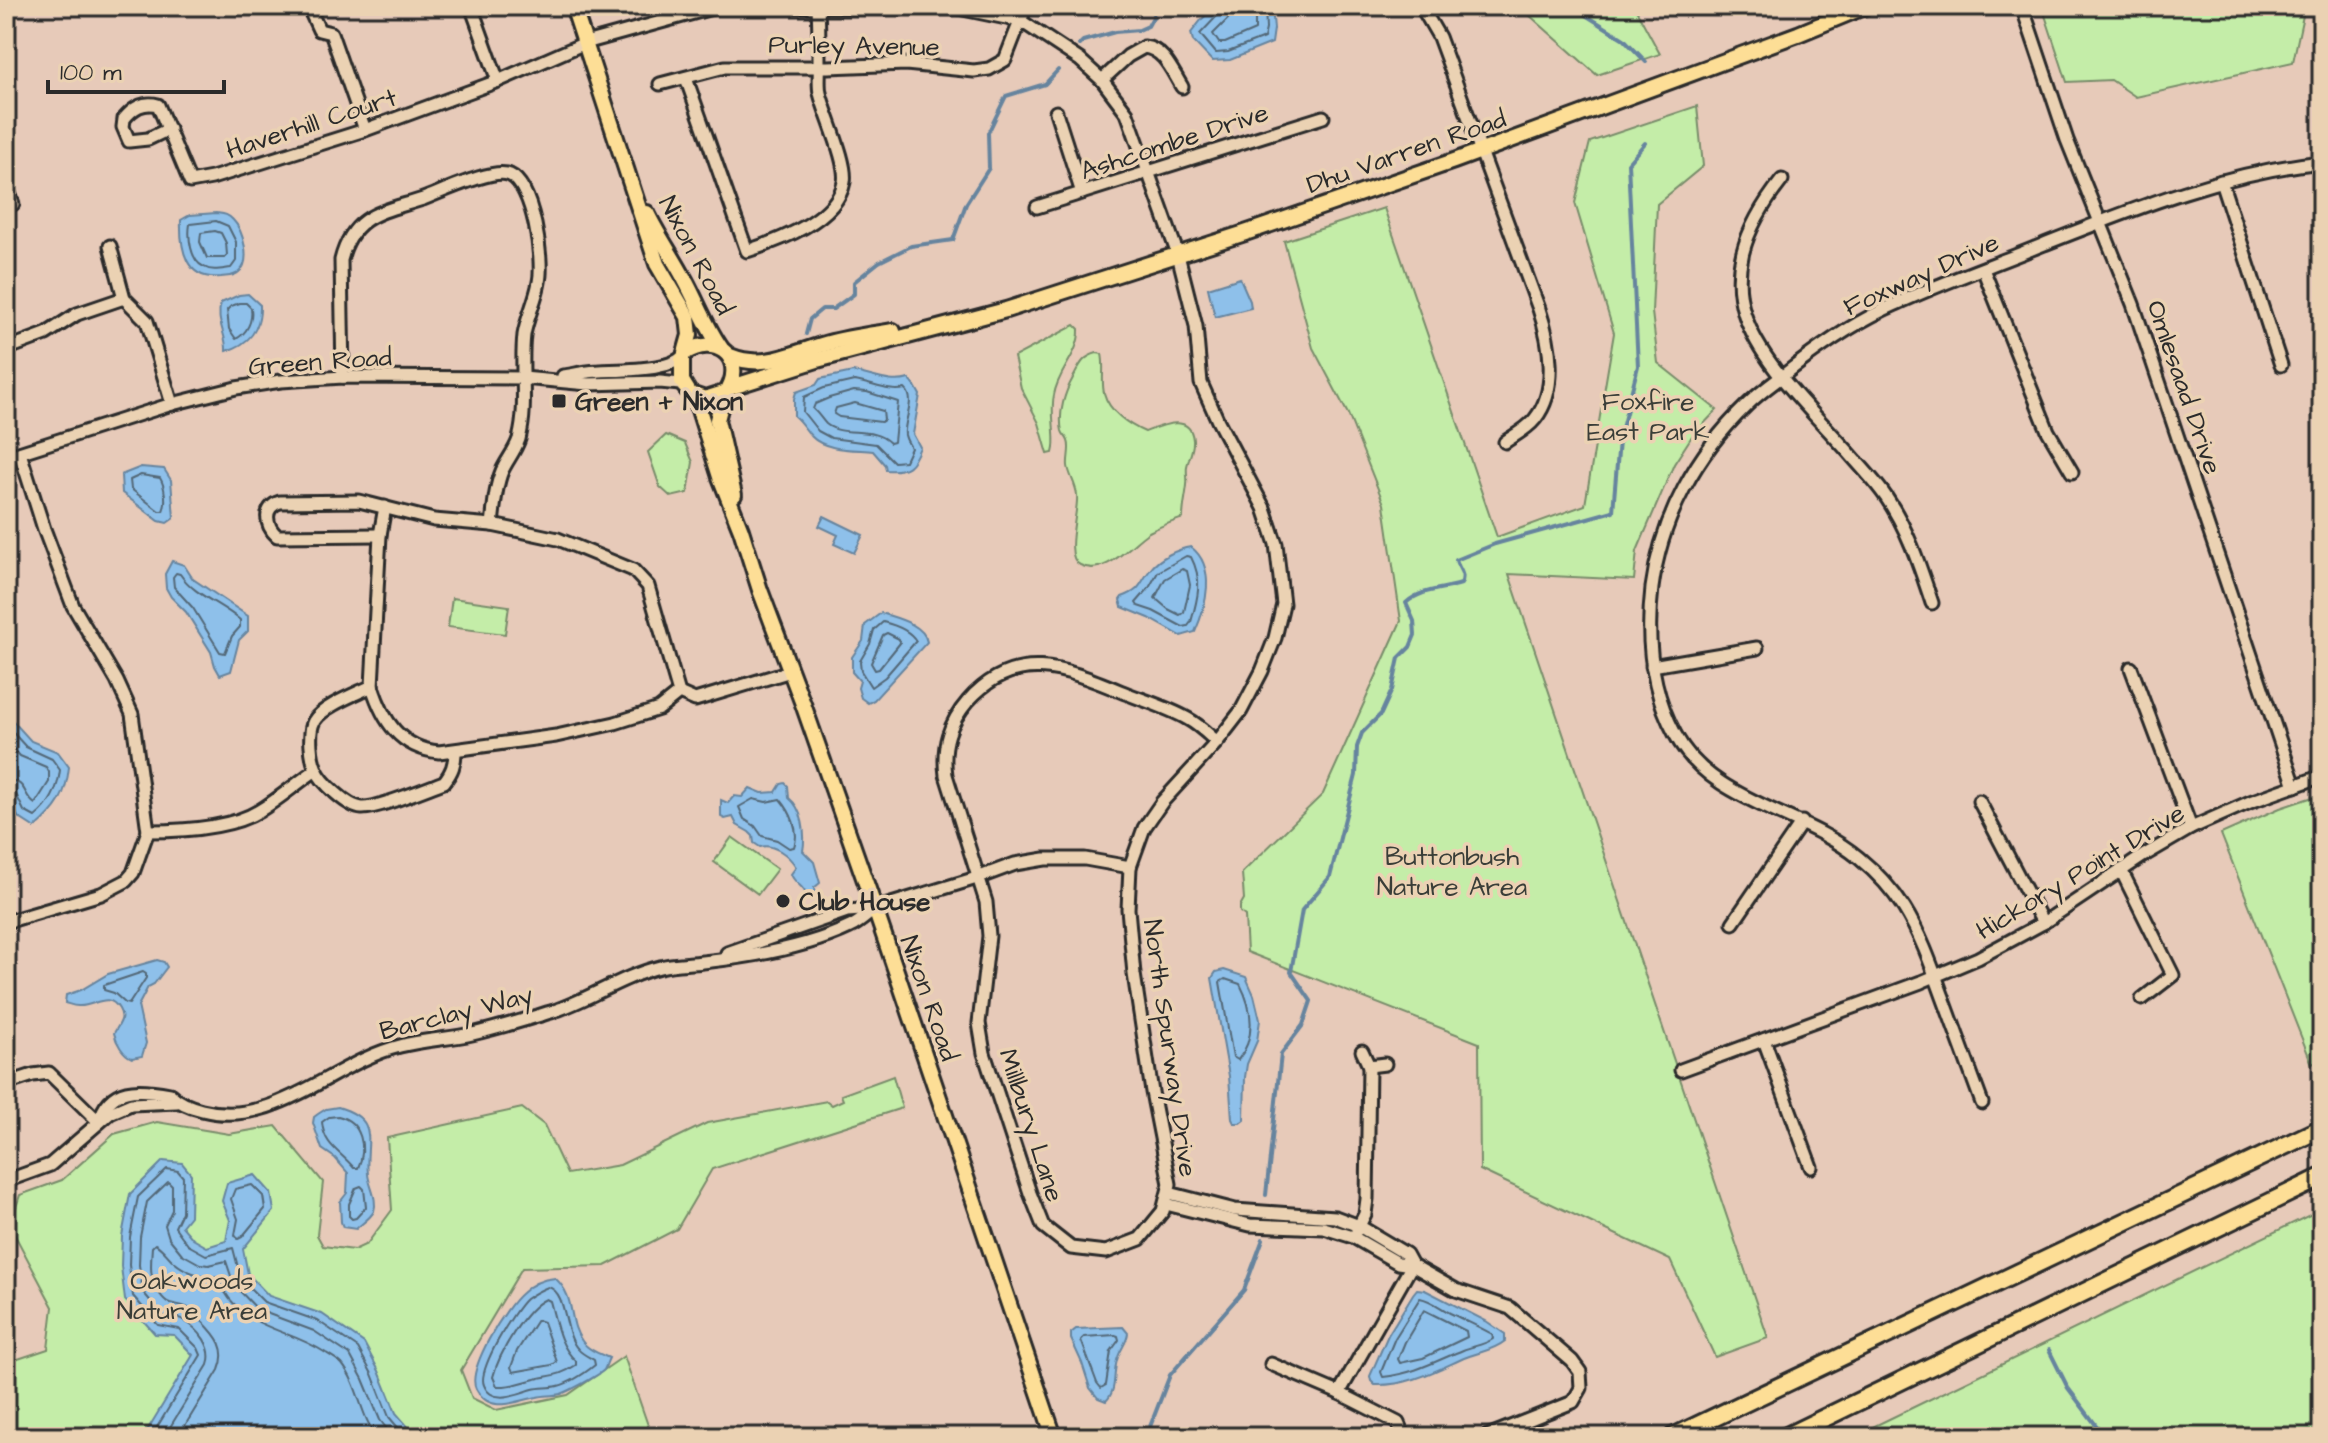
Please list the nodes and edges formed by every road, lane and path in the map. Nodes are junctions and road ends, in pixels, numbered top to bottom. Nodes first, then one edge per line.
1 (308, 6) edge
2 (471, 6) edge
3 (573, 6) edge
4 (719, 6) edge
5 (1026, 6) edge
6 (1421, 6) edge
7 (1866, 6) edge
8 (2022, 6) edge
9 (818, 7) edge
10 (1021, 21) junction
11 (585, 43) junction
12 (819, 67) junction
13 (686, 78) junction
14 (1102, 80) junction
15 (498, 81) junction
16 (660, 84) dead end
17 (1182, 87) dead end
18 (1056, 112) dead end
19 (1323, 117) dead end
20 (169, 129) dead end
21 (365, 130) junction
22 (1481, 151) junction
23 (2322, 162) edge
24 (1149, 172) junction
25 (1782, 180) dead end
26 (2221, 181) junction
27 (632, 184) junction
28 (6, 185) edge
29 (1082, 193) junction
30 (6, 207) edge
31 (1037, 207) dead end
32 (2100, 223) junction
33 (110, 246) dead end
34 (1178, 255) junction
35 (1983, 269) junction
36 (124, 298) junction
37 (957, 322) junction
38 (6, 349) edge
39 (726, 352) junction
40 (684, 356) junction
41 (2281, 365) dead end
42 (343, 377) junction
43 (1782, 377) junction
44 (523, 378) junction
45 (551, 379) junction
46 (726, 391) junction
47 (690, 393) junction
48 (172, 404) junction
49 (1505, 442) dead end
50 (20, 453) junction
51 (6, 457) edge
52 (2072, 472) dead end
53 (385, 507) junction
54 (492, 525) junction
55 (741, 530) junction
56 (380, 535) junction
57 (1932, 603) dead end
58 (1757, 648) dead end
59 (1652, 666) junction
60 (2131, 668) dead end
61 (791, 671) junction
62 (372, 686) junction
63 (679, 693) junction
64 (1217, 742) junction
65 (455, 751) junction
66 (316, 770) junction
67 (2322, 776) edge
68 (2295, 786) junction
69 (1979, 801) dead end
70 (1802, 822) junction
71 (2191, 828) junction
72 (148, 831) junction
73 (1130, 867) junction
74 (2121, 870) junction
75 (980, 877) junction
76 (875, 909) junction
77 (6, 922) edge
78 (1733, 923) dead end
79 (2043, 923) junction
80 (1936, 976) junction
81 (2142, 999) dead end
82 (1764, 1040) junction
83 (1362, 1051) dead end
84 (1385, 1064) dead end
85 (1369, 1066) junction
86 (1681, 1070) dead end
87 (6, 1084) edge
88 (1982, 1103) dead end
89 (99, 1122) junction
90 (2322, 1128) edge
91 (1811, 1167) dead end
92 (2322, 1177) edge
93 (6, 1181) edge
94 (1168, 1198) junction
95 (1233, 1216) junction
96 (1359, 1226) junction
97 (1353, 1237) junction
98 (1412, 1265) junction
99 (1271, 1364) dead end
100 (1339, 1393) junction
101 (1054, 1437) edge
102 (1404, 1437) edge
103 (1485, 1437) edge
104 (1673, 1437) edge
105 (1785, 1437) edge

1 - 21 street
2 - 15 street
3 - 11 main road, Nixon Road
4 - 9 street, Haverhill Court
4 - 11 street, Haverhill Court
5 - 10 street, Purley Avenue
6 - 22 street
7 - 22 main road, Dhu Varren Road
8 - 32 street, Omlesaad Drive
9 - 10 street, Haverhill Court
9 - 12 street
10 - 12 street, Purley Avenue
10 - 14 street, North Spurway Drive
11 - 15 street, Haverhill Court
11 - 27 main road, Nixon Road
12 - 13 street, Purley Avenue
12 - 13 street
13 - 16 street, Purley Avenue
14 - 17 street
14 - 24 street, North Spurway Drive
15 - 21 street, Haverhill Court
18 - 29 street
19 - 24 street, Ashcombe Drive
20 - 21 street, Haverhill Court
22 - 34 main road, Dhu Varren Road
22 - 49 street
23 - 26 street, Foxway Drive
24 - 29 street, Ashcombe Drive
24 - 34 street, North Spurway Drive
25 - 43 street
26 - 32 street, Foxway Drive
26 - 41 street
27 - 39 main road, Nixon Road
27 - 40 main road, Nixon Road
28 - 30 street
29 - 31 street, Ashcombe Drive
32 - 35 street, Foxway Drive
32 - 68 street, Omlesaad Drive
33 - 36 street
34 - 37 main road, Dhu Varren Road
34 - 64 street, North Spurway Drive
35 - 43 street, Foxway Drive
35 - 52 street
36 - 38 street
36 - 48 street
37 - 39 main road, Dhu Varren Road
37 - 46 main road, Dhu Varren Road
39 - 40 main road
39 - 46 main road
40 - 45 street, Green Road
40 - 47 main road
42 - 44 street, Green Road
42 - 44 street
42 - 48 street, Green Road
43 - 57 street
43 - 59 street, Foxway Drive
44 - 45 street, Green Road
44 - 54 street
45 - 47 street, Green Road
46 - 47 main road
46 - 55 main road, Nixon Road
47 - 55 main road, Nixon Road
48 - 50 street, Green Road
50 - 51 street, Green Road
50 - 72 street
53 - 54 street
53 - 56 street
53 - 56 street
54 - 63 street
55 - 61 main road, Nixon Road
56 - 62 street
58 - 59 street
59 - 70 street, Foxway Drive
60 - 71 street
61 - 63 street
61 - 76 main road, Nixon Road
62 - 65 street
62 - 66 street
63 - 65 street
64 - 73 street, North Spurway Drive
64 - 75 street, Millbury Lane
65 - 66 street
66 - 72 street
67 - 68 street, Hickory Point Drive
68 - 71 street, Hickory Point Drive
69 - 79 street
70 - 78 street
70 - 80 street, Foxway Drive
71 - 74 street, Hickory Point Drive
72 - 77 street
73 - 75 street, Barclay Way
73 - 94 street, North Spurway Drive
74 - 79 street, Hickory Point Drive
74 - 81 street
75 - 76 street, Barclay Way
75 - 94 street, Millbury Lane
76 - 89 street, Barclay Way
76 - 101 main road, Nixon Road
79 - 80 street, Hickory Point Drive
80 - 82 street, Hickory Point Drive
80 - 88 street, Foxway Drive
82 - 86 street, Hickory Point Drive
82 - 91 street
83 - 85 street
84 - 85 street
85 - 96 street
87 - 89 street
89 - 93 street, Barclay Way
90 - 104 highway
92 - 105 highway
94 - 95 street
95 - 96 street
95 - 97 street
96 - 97 street
96 - 98 street
97 - 98 street
98 - 100 street
98 - 103 street
99 - 100 street
100 - 102 street

